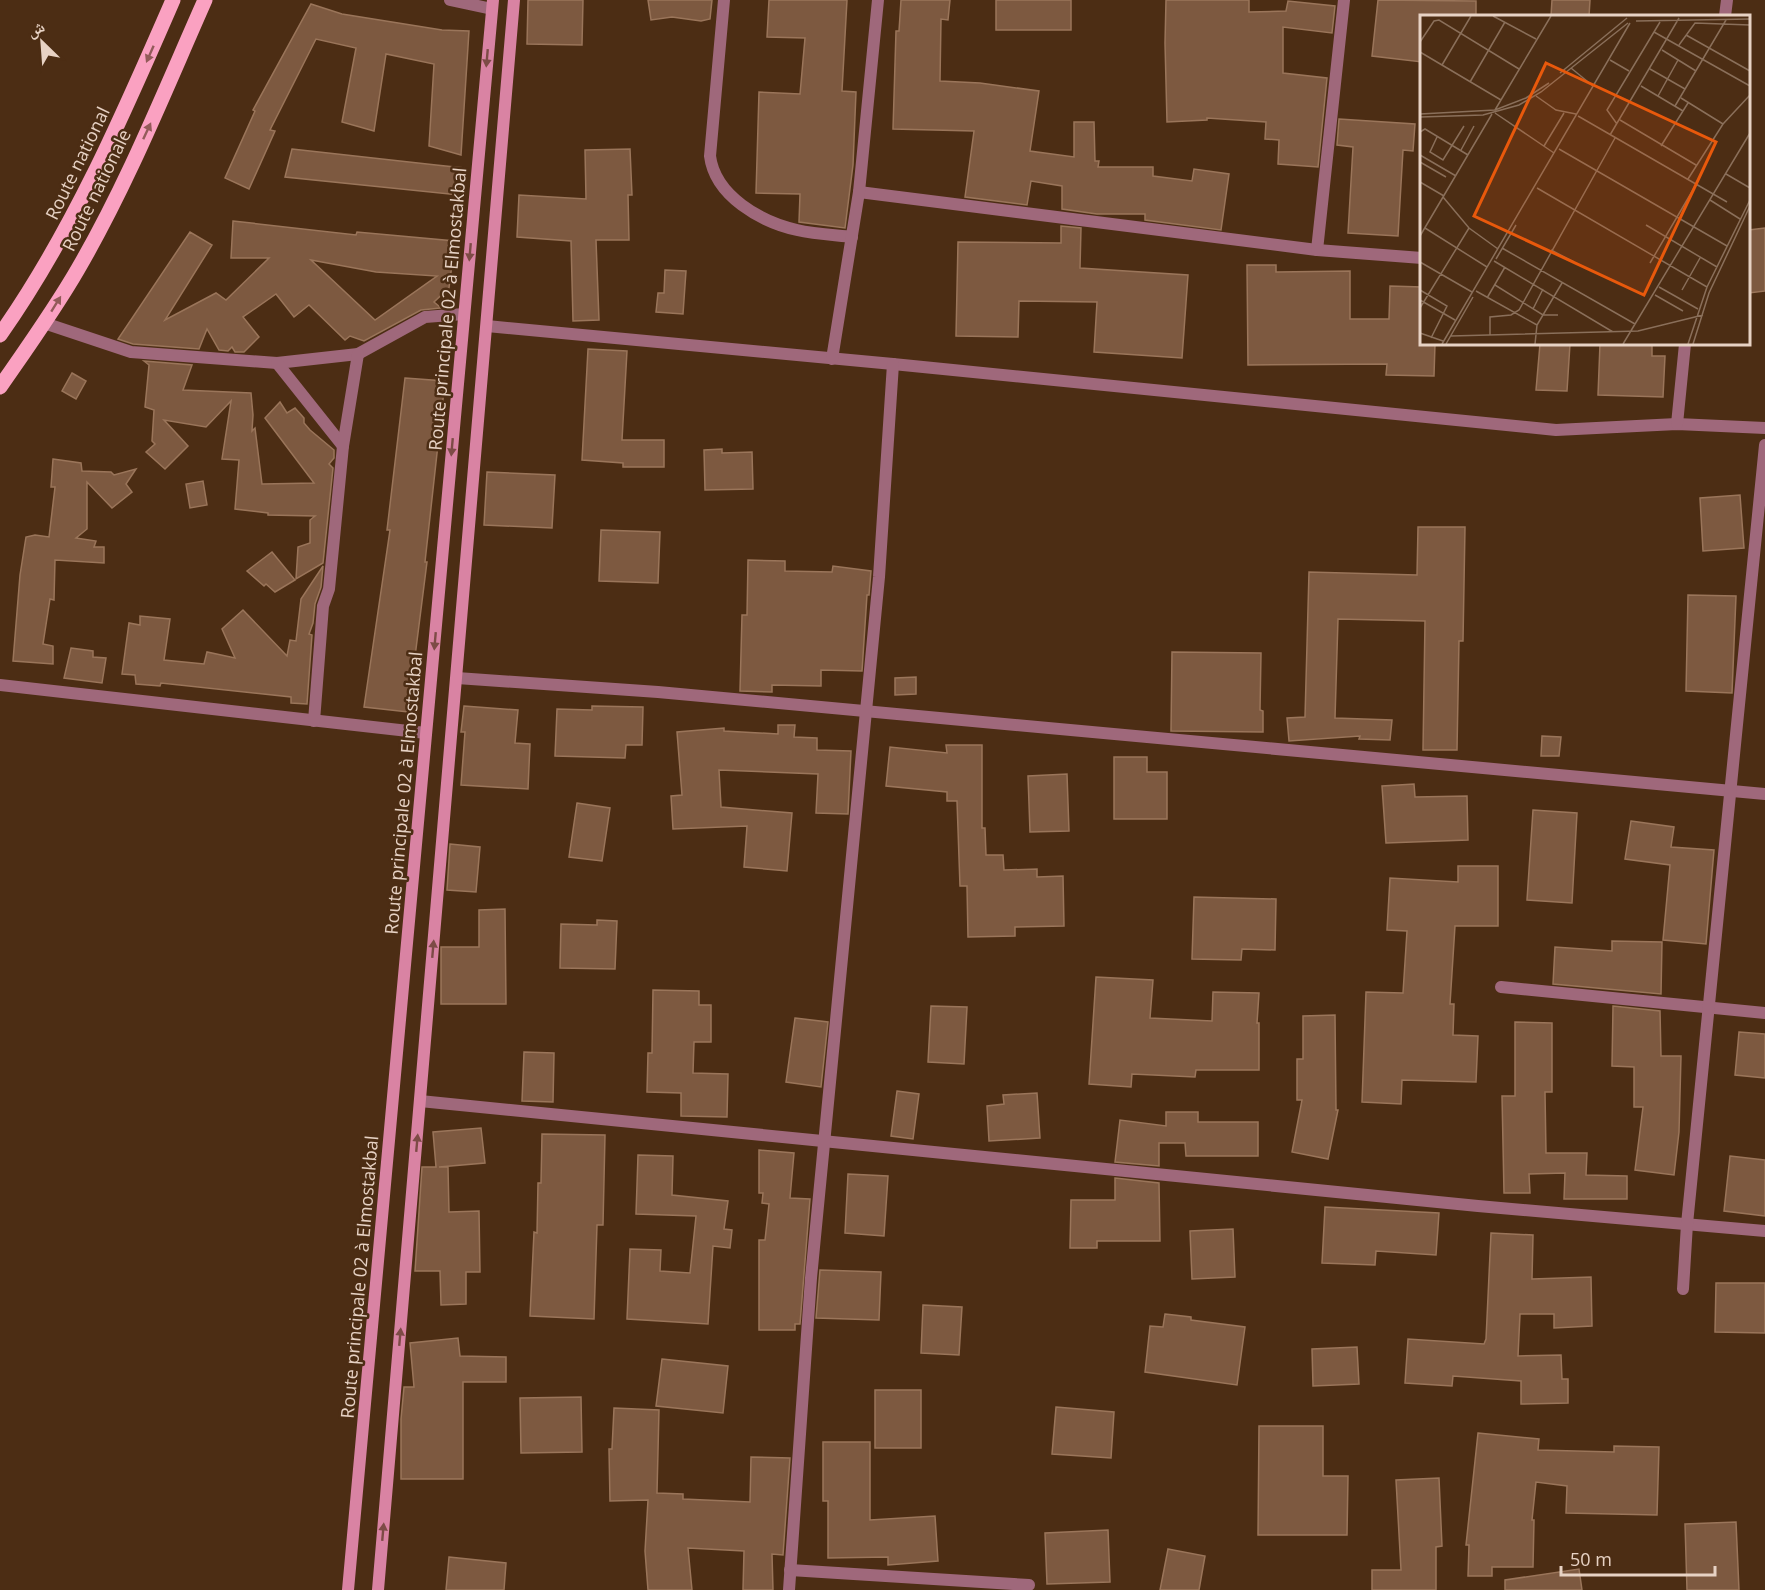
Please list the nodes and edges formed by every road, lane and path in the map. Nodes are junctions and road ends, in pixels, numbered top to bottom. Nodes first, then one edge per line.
1 (173, 0) edge
2 (206, 0) edge
3 (450, 0) edge
4 (514, 0) edge
5 (724, 0) edge
6 (878, 0) edge
7 (1344, 0) edge
8 (1728, 0) edge
9 (492, 5) edge
10 (1725, 15) edge
11 (860, 192) junction
12 (852, 237) junction
13 (1317, 250) junction
14 (1420, 258) edge
15 (464, 314) junction
16 (44, 323) junction
17 (488, 327) junction
18 (0, 335) edge
19 (1685, 345) edge
20 (358, 354) junction
21 (832, 359) junction
22 (277, 363) junction
23 (893, 364) junction
24 (0, 387) edge
25 (1677, 424) junction
26 (1765, 428) edge
27 (1765, 446) edge
28 (343, 447) junction
29 (457, 678) junction
30 (0, 685) edge
31 (866, 711) junction
32 (314, 721) junction
33 (426, 733) junction
34 (1731, 790) junction
35 (1765, 794) edge
36 (1501, 987) dead end
37 (1709, 1007) junction
38 (1765, 1013) edge
39 (420, 1101) junction
40 (825, 1141) junction
41 (1687, 1224) junction
42 (1765, 1230) edge
43 (1683, 1289) dead end
44 (790, 1570) junction
45 (1029, 1585) dead end
46 (348, 1590) edge
47 (378, 1590) edge
48 (789, 1590) edge

1 -> 18 main road, Route national
16 -> 2 main road, Route nationale
3 - 9 street
4 - 17 main road
5 - 12 street
6 - 11 street
7 - 13 street
8 - 10 street
9 -> 15 main road, Route principale 02 à Elmostakbal
11 - 12 street
11 - 13 street
12 - 21 street
13 - 14 street
15 - 20 street
15 -> 33 main road, Route principale 02 à Elmostakbal
16 - 22 street
16 - 24 main road, Route nationale
17 - 21 street
17 - 29 main road
19 - 25 street
20 - 22 street
20 - 28 street
21 - 23 street
22 - 28 street
23 - 25 street
23 - 31 street
25 - 26 street
27 - 34 street
28 - 32 street
29 - 31 street
39 -> 29 main road
30 - 32 street
31 - 34 street
31 - 40 street
32 - 33 street
33 - 46 main road, Route principale 02 à Elmostakbal
34 - 35 street
34 - 37 street
36 - 37 street
37 - 38 street
37 - 41 street
39 - 40 street
47 -> 39 main road
40 - 41 street
40 - 44 street
41 - 42 street
41 - 43 street
44 - 45 street
44 - 48 street

